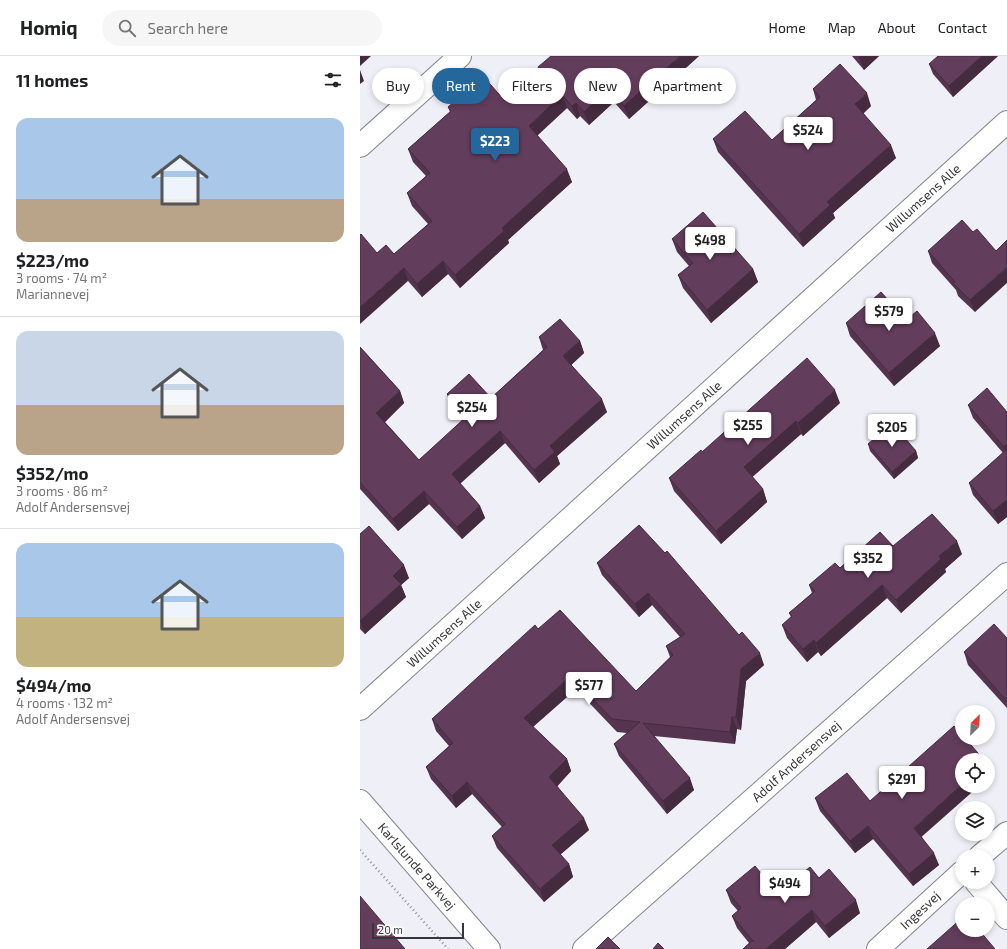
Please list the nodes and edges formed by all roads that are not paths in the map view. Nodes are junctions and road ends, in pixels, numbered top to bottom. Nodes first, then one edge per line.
1 (460, 56) edge
2 (1007, 122) edge
3 (360, 146) edge
4 (1007, 574) edge
5 (360, 709) edge
6 (360, 801) edge
7 (1007, 833) edge
8 (988, 849) edge
9 (955, 878) edge
10 (982, 889) edge
11 (1007, 918) edge
12 (489, 949) edge
13 (584, 949) edge
14 (878, 949) edge

1 - 3 street
2 - 5 street, Willumsens Alle
4 - 13 street, Adolf Andersensvej
6 - 12 street, Karlslunde Parkvej
7 - 8 street
9 - 14 street, Ingesvej
10 - 11 street

